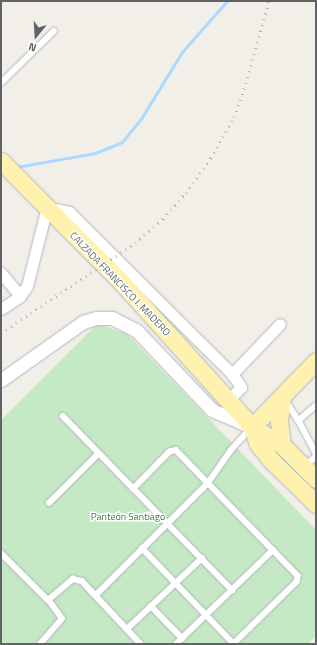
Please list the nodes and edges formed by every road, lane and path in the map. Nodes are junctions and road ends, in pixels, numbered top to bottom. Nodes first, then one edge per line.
1 (54, 31) dead end
2 (1, 83) edge
3 (1, 160) edge
4 (47, 207) junction
5 (1, 273) edge
6 (20, 296) junction
7 (1, 309) edge
8 (280, 324) dead end
9 (316, 361) edge
10 (232, 374) junction
11 (1, 380) edge
12 (282, 397) junction
13 (228, 401) junction
14 (316, 406) edge
15 (63, 416) dead end
16 (299, 421) junction
17 (252, 427) junction
18 (282, 445) junction
19 (98, 454) junction
20 (313, 464) edge
21 (208, 483) junction
22 (133, 489) junction
23 (49, 503) dead end
24 (316, 504) edge
25 (166, 524) junction
26 (142, 548) junction
27 (273, 550) junction
28 (1, 553) edge
29 (202, 558) junction
30 (176, 583) junction
31 (232, 590) junction
32 (96, 595) junction
33 (48, 600) junction
34 (151, 606) junction
35 (207, 614) junction
36 (127, 629) junction
37 (182, 638) junction
38 (40, 644) edge
39 (141, 644) edge
40 (176, 644) edge
41 (234, 644) edge

1 - 2 lane
3 - 4 main road, CALZADA FRANCISCO I. MADERO
4 - 6 street
4 - 10 street
4 - 13 main road, CALZADA FRANCISCO I. MADERO
5 - 6 street
6 - 7 street
8 - 10 street
9 - 12 main road
10 - 13 street
11 - 17 street
12 - 16 lane
12 - 17 main road
12 - 18 main road
13 - 17 main road, CALZADA FRANCISCO I. MADERO
14 - 16 lane
15 - 19 lane
16 - 20 lane
17 - 18 main road, CALZADA FRANCISCO I. MADERO
17 - 21 lane
17 - 24 main road, CALZADA FRANCISCO I. MADERO
18 - 20 main road, CALZADA FRANCISCO I. MADERO
19 - 22 lane
19 - 23 lane
21 - 22 lane
21 - 25 lane
21 - 27 lane
22 - 25 lane
25 - 26 lane
25 - 29 lane
26 - 30 lane
26 - 32 lane
27 - 31 lane
27 - 41 lane
28 - 33 lane
29 - 30 lane
29 - 31 lane
30 - 34 lane
30 - 35 lane
31 - 35 lane
32 - 33 lane
32 - 36 lane
33 - 38 lane
34 - 36 lane
34 - 37 lane
35 - 37 lane
35 - 41 lane
36 - 39 lane
37 - 40 lane

